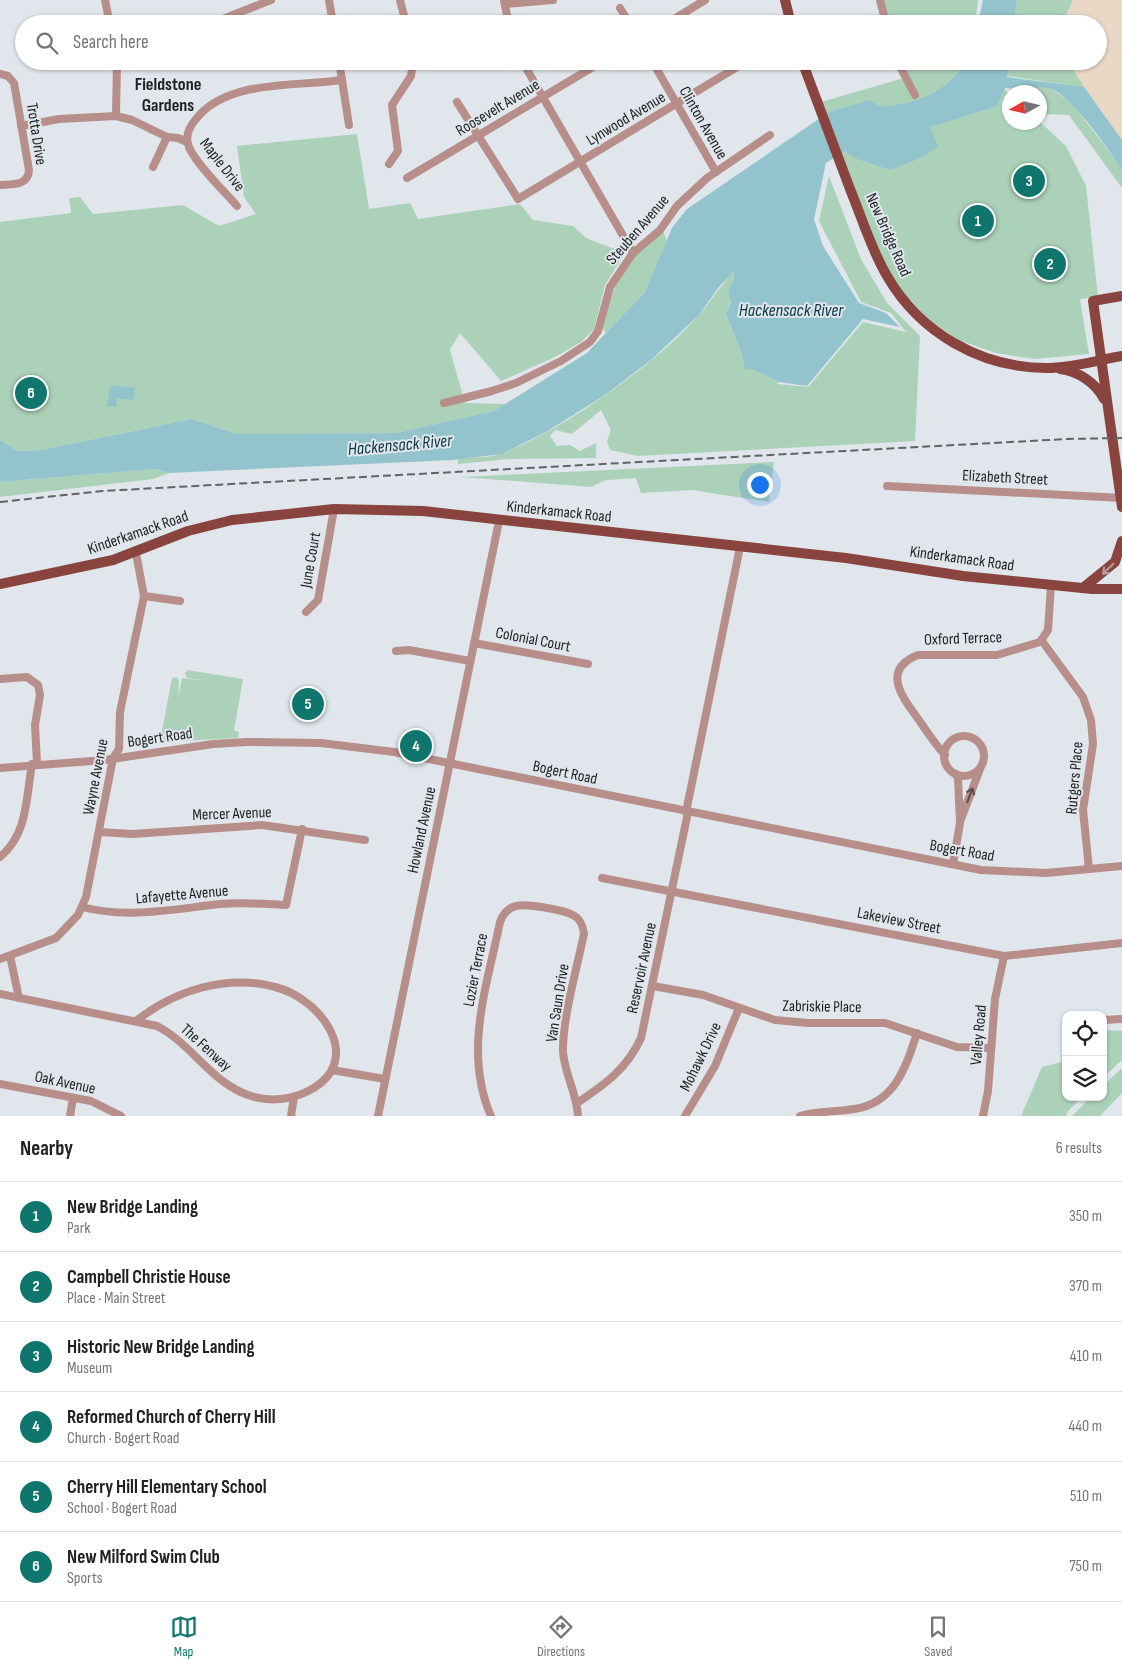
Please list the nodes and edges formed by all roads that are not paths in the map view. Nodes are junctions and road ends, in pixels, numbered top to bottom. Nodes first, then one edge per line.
1 (105, 0) edge
2 (271, 0) edge
3 (329, 0) edge
4 (400, 0) edge
5 (553, 0) edge
6 (705, 0) edge
7 (786, 0) edge
8 (880, 0) edge
9 (504, 2) edge
10 (620, 8) dead end
11 (108, 15) edge
12 (233, 15) edge
13 (332, 15) edge
14 (404, 15) edge
15 (507, 15) edge
16 (624, 15) edge
17 (681, 15) edge
18 (789, 15) edge
19 (884, 15) edge
20 (117, 70) edge
21 (340, 70) edge
22 (412, 70) edge
23 (527, 70) edge
24 (589, 70) edge
25 (657, 70) edge
26 (733, 70) edge
27 (805, 70) edge
28 (902, 70) edge
29 (0, 74) edge
30 (342, 80) junction
31 (915, 95) dead end
32 (543, 97) junction
33 (457, 102) dead end
34 (677, 104) junction
35 (116, 116) junction
36 (349, 125) dead end
37 (21, 126) junction
38 (479, 135) junction
39 (770, 135) dead end
40 (167, 136) junction
41 (187, 142) junction
42 (580, 162) junction
43 (389, 164) dead end
44 (153, 167) dead end
45 (716, 172) junction
46 (407, 178) dead end
47 (0, 185) edge
48 (237, 206) dead end
49 (633, 253) junction
50 (1122, 296) edge
51 (1122, 356) edge
52 (1101, 360) junction
53 (1049, 368) junction
54 (444, 403) dead end
55 (1106, 405) junction
56 (887, 486) dead end
57 (1122, 501) edge
58 (334, 509) junction
59 (499, 521) junction
60 (1122, 541) edge
61 (740, 547) junction
62 (136, 553) junction
63 (0, 584) edge
64 (1051, 585) junction
65 (1083, 588) junction
66 (1122, 590) edge
67 (144, 596) junction
68 (180, 601) dead end
69 (306, 612) dead end
70 (1042, 641) junction
71 (474, 642) junction
72 (396, 651) dead end
73 (470, 661) junction
74 (588, 664) dead end
75 (0, 679) edge
76 (945, 755) junction
77 (113, 758) junction
78 (450, 763) junction
79 (34, 764) junction
80 (981, 767) junction
81 (0, 768) edge
82 (956, 774) junction
83 (687, 812) junction
84 (960, 823) junction
85 (302, 829) junction
86 (99, 832) junction
87 (365, 840) dead end
88 (0, 857) edge
89 (953, 864) junction
90 (1122, 866) edge
91 (1089, 869) junction
92 (602, 878) dead end
93 (672, 890) junction
94 (82, 907) junction
95 (581, 923) joint
96 (1122, 943) edge
97 (10, 956) junction
98 (1004, 956) junction
99 (0, 959) edge
100 (653, 986) junction
101 (0, 994) edge
102 (19, 998) junction
103 (739, 1008) junction
104 (1122, 1019) edge
105 (1107, 1020) edge
106 (136, 1021) junction
107 (917, 1033) junction
108 (990, 1048) junction
109 (332, 1070) junction
110 (385, 1079) junction
111 (0, 1084) edge
112 (294, 1096) junction
113 (73, 1098) junction
114 (577, 1103) junction
115 (70, 1116) edge
116 (121, 1116) edge
117 (290, 1116) edge
118 (378, 1116) edge
119 (492, 1116) edge
120 (578, 1116) edge
121 (685, 1116) edge
122 (800, 1116) edge
123 (983, 1116) edge

1 - 11 street
2 - 12 street
3 - 13 street
4 - 14 street
5 - 9 street
6 - 17 street
7 - 18 main road
8 - 19 street
9 - 15 street
10 - 16 street
20 - 35 street
21 - 30 street
22 - 43 street
23 - 32 street
24 - 32 street, Roosevelt Avenue
25 - 34 street, Clinton Avenue
26 - 34 street, Lynwood Avenue
27 - 53 main road, New Bridge Road
28 - 31 street
29 - 37 street, Trotta Drive
30 - 36 street
30 - 41 street, Maple Drive
32 - 38 street, Roosevelt Avenue
32 - 42 street
33 - 38 street
34 - 42 street, Lynwood Avenue
34 - 45 street, Clinton Avenue
35 - 37 street
35 - 40 street
37 - 47 street, Trotta Drive
38 - 42 street, Lynwood Avenue
38 - 46 street, Roosevelt Avenue
39 - 45 street, Steuben Avenue
40 - 41 street
40 - 44 street
41 - 48 street, Maple Drive
42 - 49 street
45 - 49 street, Steuben Avenue
49 - 54 street, Steuben Avenue
50 - 52 main road
51 - 52 main road, New Bridge Road
52 - 53 main road, New Bridge Road
52 - 55 main road
53 - 55 main road
55 - 57 main road
56 - 57 street, Elizabeth Street
58 - 59 main road, Kinderkamack Road
58 - 62 main road, Kinderkamack Road
58 - 69 street, June Court
59 - 61 main road, Kinderkamack Road
59 - 71 street, Howland Avenue
60 -> 65 main road
61 - 64 main road, Kinderkamack Road
61 - 83 street, Reservoir Avenue
62 - 63 main road, Kinderkamack Road
62 - 67 street, Wayne Avenue
64 - 65 main road, Kinderkamack Road
64 - 70 street
65 - 66 main road, Kinderkamack Road
67 - 68 street
67 - 77 street, Wayne Avenue
70 - 76 street, Oxford Terrace
70 - 91 street, Rutgers Place
71 - 73 street, Howland Avenue
71 - 74 street, Colonial Court
72 - 73 street
73 - 78 street, Howland Avenue
75 - 79 street
76 - 80 street, Oxford Terrace
76 - 82 street, Oxford Terrace
77 - 78 street, Bogert Road
77 - 79 street, Bogert Road
77 - 86 street, Wayne Avenue
78 - 83 street, Bogert Road
78 - 110 street, Howland Avenue
79 - 81 street, Bogert Road
79 - 88 street
80 - 82 street
84 -> 80 street, Oxford Terrace
82 - 84 street, Oxford Terrace
83 - 89 street, Bogert Road
83 - 93 street, Reservoir Avenue
84 - 89 street, Oxford Terrace
85 - 86 street, Mercer Avenue
85 - 87 street, Mercer Avenue
85 - 94 street, Lafayette Avenue
86 - 94 street, Wayne Avenue
89 - 91 street, Bogert Road
90 - 91 street, Bogert Road
92 - 93 street, Lakeview Street
93 - 98 street, Lakeview Street
93 - 100 street, Reservoir Avenue
94 - 97 street, Wayne Avenue
95 - 114 street, Van Saun Drive
95 - 119 street, Lozier Terrace
96 - 98 street, Lakeview Street
97 - 99 street, Wayne Avenue
97 - 102 street
98 - 108 street, Valley Road
100 - 103 street, Zabriskie Place
100 - 114 street, Reservoir Avenue
101 - 102 street, The Fenway
102 - 106 street, The Fenway
103 - 107 street, Zabriskie Place
103 - 121 street, Mohawk Drive
104 - 105 street
106 - 109 street
106 - 112 street, The Fenway
107 - 108 street, Zabriskie Place
107 - 122 street
108 - 123 street, Valley Road
109 - 110 street
109 - 112 street, The Fenway
110 - 118 street, Howland Avenue
111 - 113 street, Oak Avenue
112 - 117 street
113 - 115 street
113 - 116 street, Oak Avenue
114 - 120 street, Van Saun Drive

